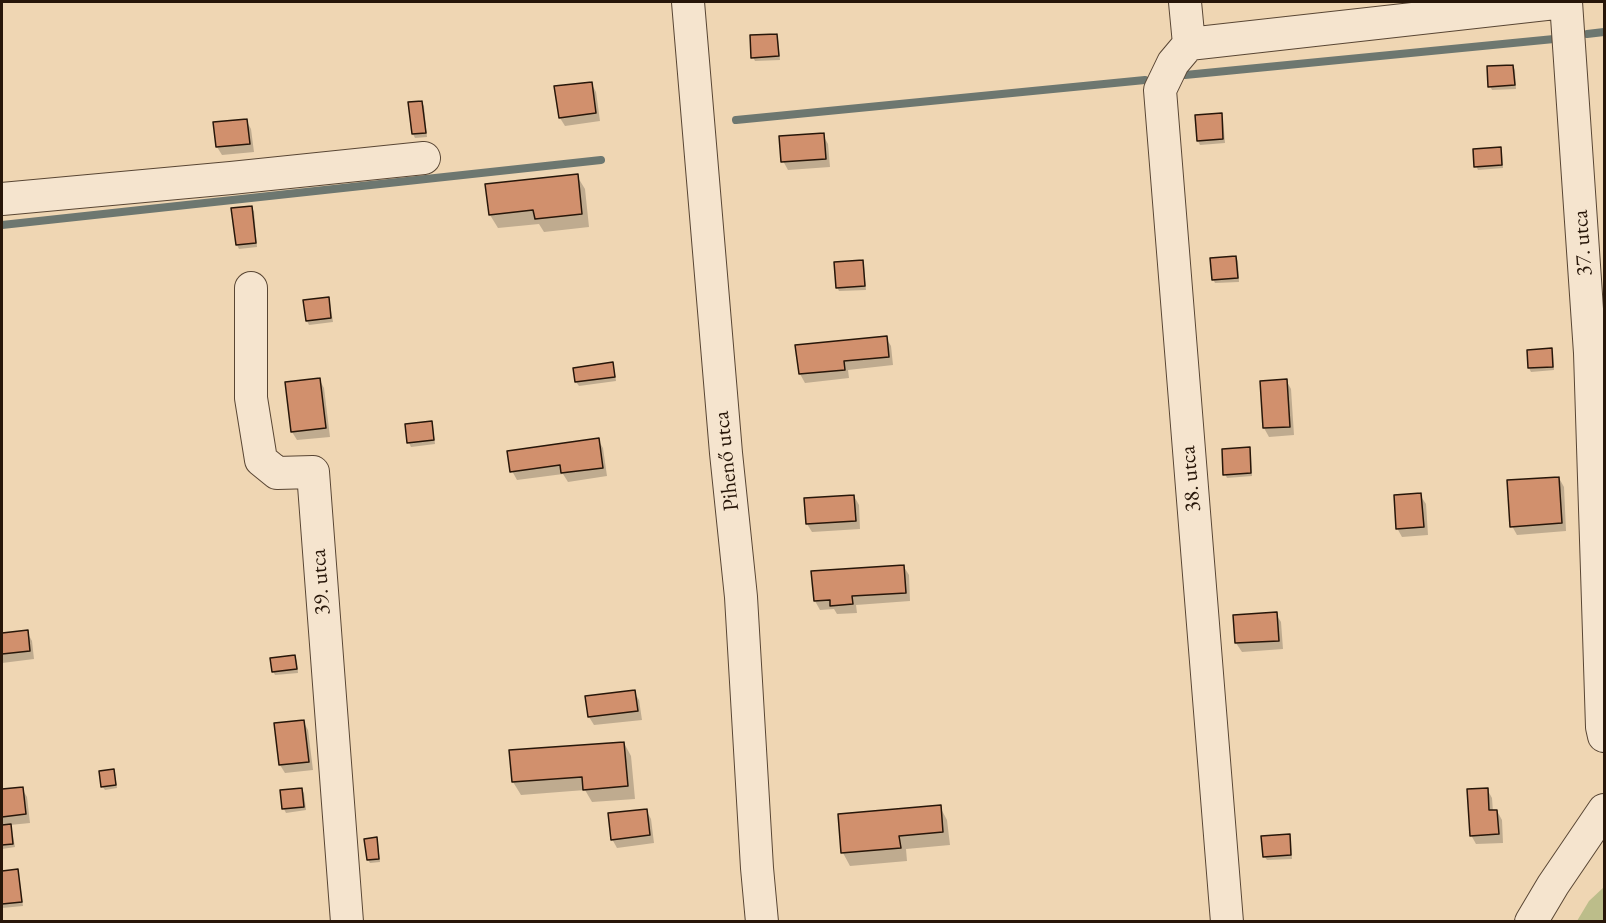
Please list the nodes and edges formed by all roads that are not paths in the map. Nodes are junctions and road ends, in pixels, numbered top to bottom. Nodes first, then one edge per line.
1 (688, 2) edge
2 (1185, 2) edge
3 (1565, 2) edge
4 (1189, 45) junction
5 (424, 158) dead end
6 (2, 199) edge
7 (251, 288) dead end
8 (1605, 736) edge
9 (1605, 810) edge
10 (347, 921) edge
11 (762, 921) edge
12 (1227, 921) edge
13 (1531, 921) edge

1 - 11 street, Pihenő utca
2 - 4 street
3 - 4 street
3 - 8 street, 37. utca
4 - 12 street, 38. utca
5 - 6 street
7 - 10 street, 39. utca
9 - 13 street

